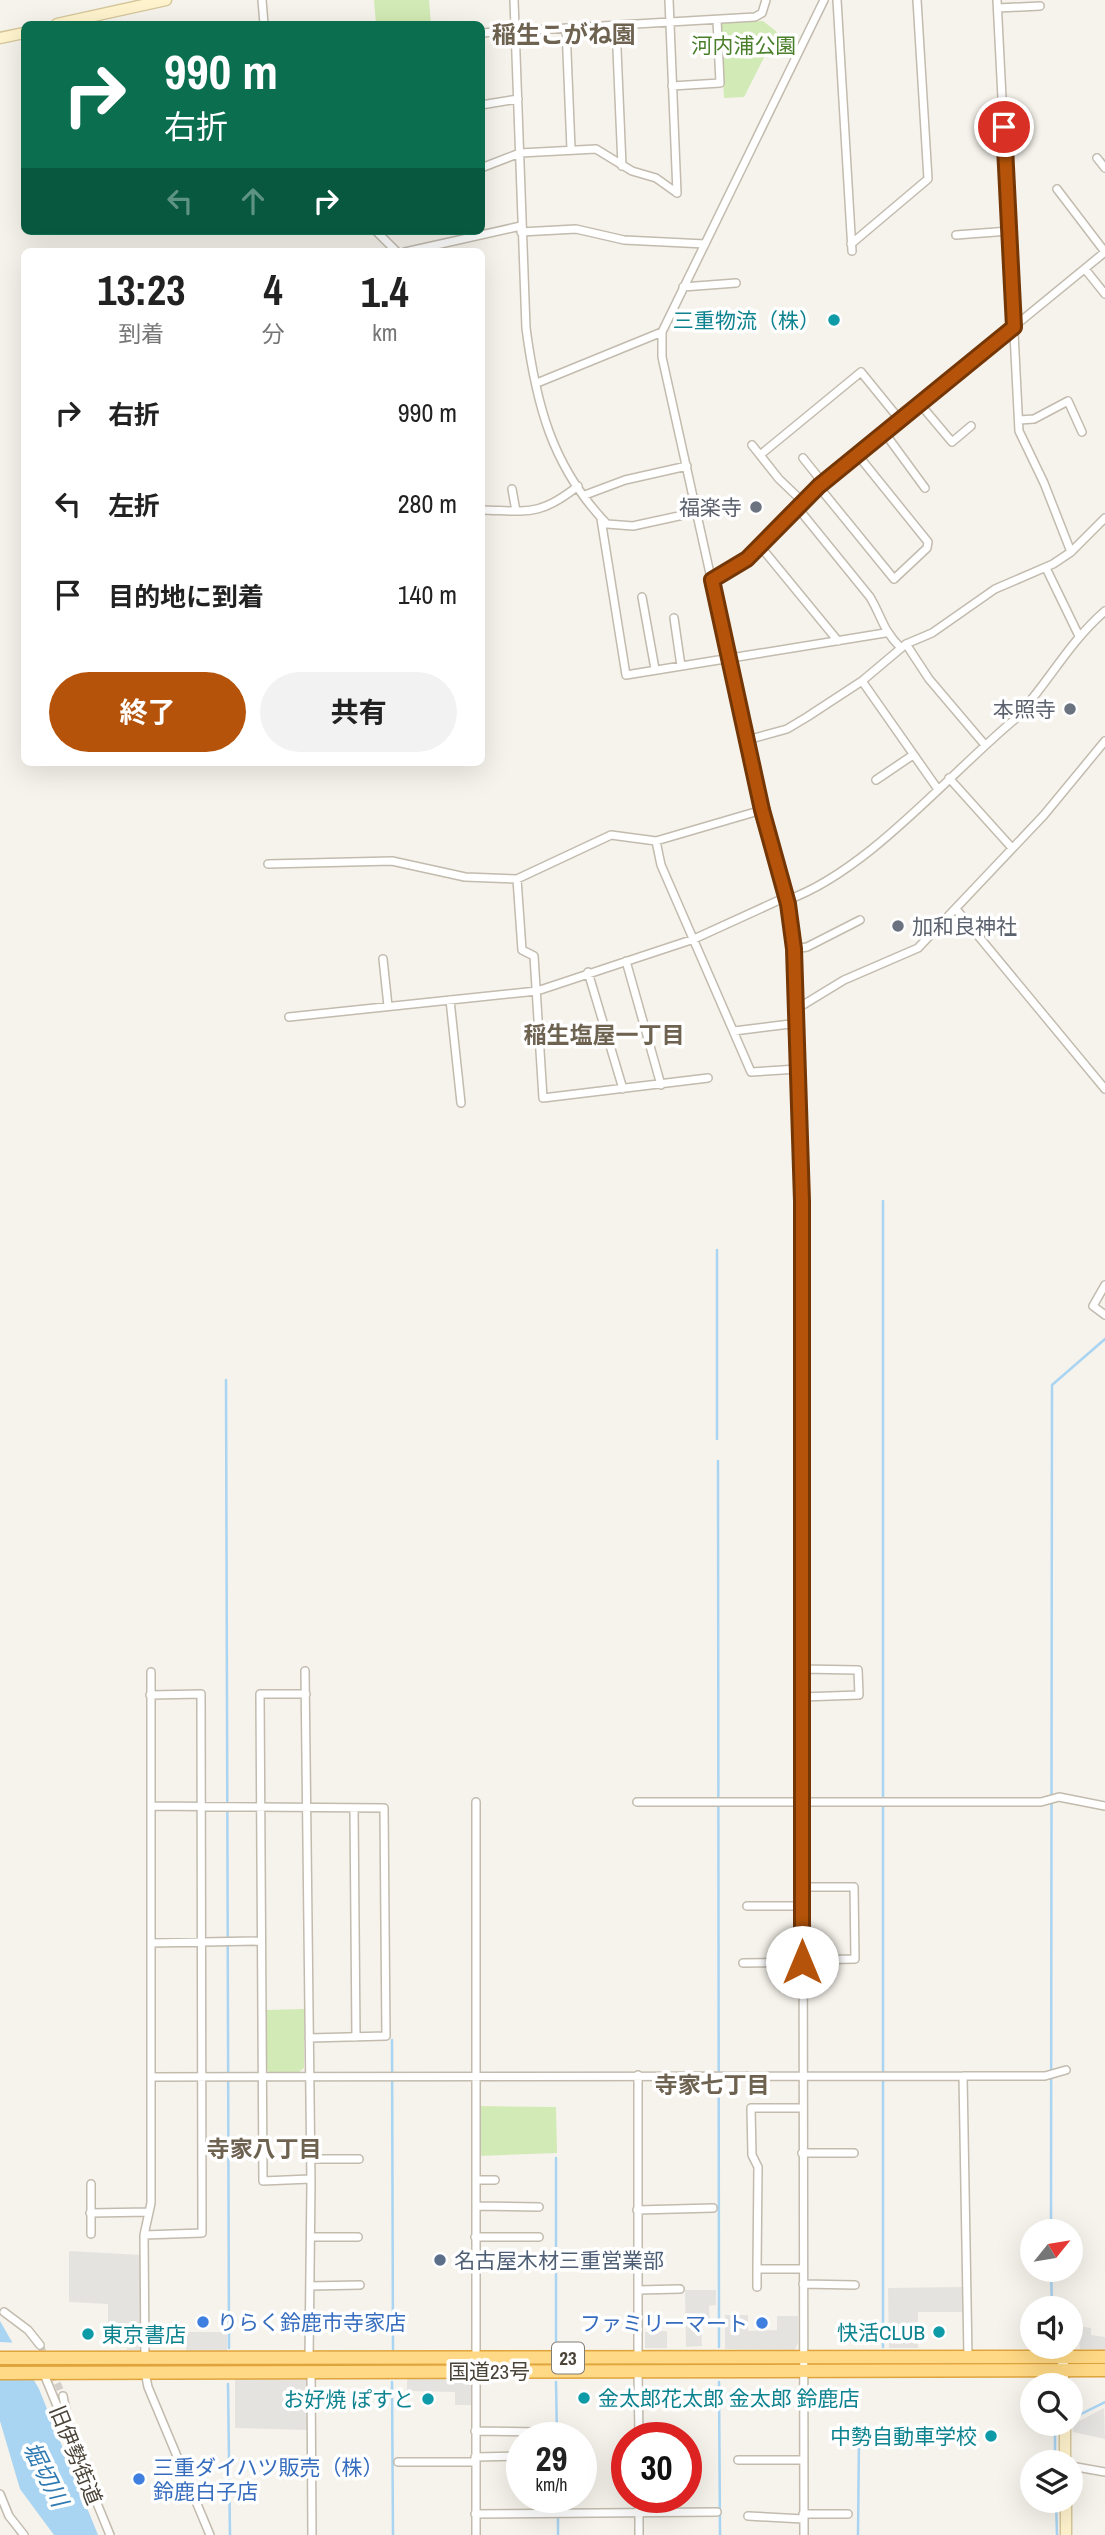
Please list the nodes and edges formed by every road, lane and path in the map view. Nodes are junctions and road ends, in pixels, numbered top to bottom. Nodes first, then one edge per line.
1 (166, 0) edge
2 (262, 0) edge
3 (513, 0) edge
4 (669, 0) edge
5 (766, 0) edge
6 (824, 0) edge
7 (837, 0) edge
8 (917, 0) edge
9 (998, 4) edge
10 (1040, 6) dead end
11 (717, 20) junction
12 (71, 21) edge
13 (264, 21) edge
14 (670, 22) junction
15 (616, 26) junction
16 (566, 29) junction
17 (515, 31) junction
18 (485, 33) edge
19 (21, 34) edge
20 (0, 38) edge
21 (672, 86) junction
22 (518, 99) junction
23 (485, 104) edge
24 (571, 149) junction
25 (520, 153) junction
26 (1097, 158) dead end
27 (485, 166) edge
28 (622, 166) junction
29 (1105, 168) edge
30 (1057, 189) dead end
31 (521, 229) junction
32 (1009, 231) junction
33 (380, 235) edge
34 (956, 235) dead end
35 (705, 244) junction
36 (393, 248) edge
37 (425, 248) edge
38 (1105, 252) edge
39 (1085, 269) junction
40 (736, 283) dead end
41 (683, 287) junction
42 (1105, 294) edge
43 (1014, 327) junction
44 (662, 332) junction
45 (537, 383) junction
46 (920, 404) junction
47 (1019, 419) junction
48 (900, 420) junction
49 (971, 426) dead end
50 (884, 432) junction
51 (1082, 432) dead end
52 (752, 445) dead end
53 (858, 454) junction
54 (760, 455) junction
55 (803, 458) dead end
56 (687, 466) junction
57 (821, 485) junction
58 (578, 486) junction
59 (925, 488) dead end
60 (512, 489) dead end
61 (585, 495) junction
62 (799, 504) junction
63 (485, 510) edge
64 (516, 511) junction
65 (696, 512) junction
66 (601, 518) junction
67 (1105, 518) edge
68 (760, 546) junction
69 (1070, 552) junction
70 (1046, 568) junction
71 (712, 580) junction
72 (642, 597) dead end
73 (1104, 614) edge
74 (674, 618) dead end
75 (885, 633) junction
76 (1079, 636) junction
77 (838, 641) junction
78 (904, 646) junction
79 (729, 659) junction
80 (681, 666) junction
81 (655, 670) junction
82 (862, 681) junction
83 (747, 740) junction
84 (1105, 741) edge
85 (985, 745) junction
86 (913, 755) junction
87 (949, 778) junction
88 (876, 780) dead end
89 (937, 788) junction
90 (762, 810) junction
91 (656, 841) junction
92 (1012, 848) junction
93 (268, 864) dead end
94 (517, 879) junction
95 (787, 899) junction
96 (956, 909) junction
97 (860, 920) dead end
98 (694, 939) junction
99 (794, 949) junction
100 (383, 959) dead end
101 (626, 961) junction
102 (588, 972) junction
103 (537, 991) junction
104 (450, 1000) junction
105 (388, 1006) junction
106 (797, 1008) junction
107 (289, 1017) dead end
108 (797, 1023) junction
109 (734, 1031) junction
110 (799, 1069) junction
111 (708, 1078) dead end
112 (661, 1085) junction
113 (623, 1089) junction
114 (1105, 1089) edge
115 (461, 1103) dead end
116 (1105, 1285) edge
117 (1105, 1315) edge
118 (802, 1669) junction
119 (305, 1671) dead end
120 (151, 1672) dead end
121 (306, 1694) junction
122 (150, 1695) junction
123 (802, 1697) junction
124 (801, 1801) junction
125 (476, 1802) dead end
126 (637, 1802) dead end
127 (151, 1806) junction
128 (1105, 1806) edge
129 (202, 1807) junction
130 (261, 1808) junction
131 (307, 1808) junction
132 (354, 1808) junction
133 (801, 1887) junction
134 (747, 1906) dead end
135 (801, 1906) junction
136 (261, 1941) junction
137 (201, 1942) junction
138 (151, 1943) junction
139 (802, 1961) junction
140 (743, 1963) dead end
141 (356, 2037) junction
142 (309, 2038) junction
143 (1066, 2070) dead end
144 (801, 2074) junction
145 (638, 2075) junction
146 (309, 2076) junction
147 (963, 2076) junction
148 (151, 2077) junction
149 (202, 2077) junction
150 (262, 2077) junction
151 (475, 2077) junction
152 (802, 2108) junction
153 (802, 2153) junction
154 (854, 2153) dead end
155 (310, 2159) junction
156 (359, 2159) dead end
157 (310, 2179) junction
158 (476, 2180) junction
159 (495, 2180) dead end
160 (91, 2184) dead end
161 (476, 2206) junction
162 (539, 2207) dead end
163 (713, 2208) dead end
164 (638, 2210) junction
165 (149, 2212) junction
166 (90, 2213) junction
167 (91, 2234) dead end
168 (144, 2235) junction
169 (475, 2236) junction
170 (311, 2237) junction
171 (358, 2237) dead end
172 (539, 2237) dead end
173 (560, 2263) dead end
174 (638, 2263) junction
175 (757, 2269) junction
176 (802, 2269) junction
177 (803, 2284) junction
178 (360, 2285) dead end
179 (855, 2285) dead end
180 (310, 2286) junction
181 (757, 2287) dead end
182 (680, 2289) dead end
183 (638, 2290) junction
184 (4, 2312) dead end
185 (40, 2346) tunnel mouth
186 (1020, 2356) edge
187 (1083, 2356) edge
188 (968, 2357) junction
189 (1105, 2357) edge
190 (0, 2358) edge
191 (638, 2358) junction
192 (1063, 2359) edge
193 (145, 2365) junction
194 (310, 2365) junction
195 (475, 2365) junction
196 (802, 2366) junction
197 (1063, 2370) junction
198 (1105, 2371) edge
199 (638, 2372) junction
200 (0, 2373) edge
201 (42, 2374) junction
202 (63, 2396) tunnel mouth
203 (639, 2422) edge
204 (475, 2431) junction
205 (506, 2431) edge
206 (70, 2439) junction
207 (506, 2457) edge
208 (475, 2460) junction
209 (738, 2460) dead end
210 (804, 2460) junction
211 (398, 2462) dead end
212 (1083, 2468) edge
213 (1105, 2472) edge
214 (0, 2494) edge
215 (702, 2512) edge
216 (717, 2512) dead end
217 (639, 2513) joint
218 (1066, 2513) edge
219 (475, 2514) junction
220 (848, 2514) dead end
221 (4, 2516) edge
222 (748, 2516) dead end
223 (803, 2517) junction
224 (24, 2535) edge
225 (110, 2535) edge
226 (210, 2535) edge
227 (312, 2535) edge
228 (476, 2535) edge
229 (639, 2535) edge
230 (804, 2535) edge
231 (1066, 2535) edge

1 - 12 main road
2 - 13 street
3 - 17 street
4 - 14 street
5 - 11 street
6 - 35 street
7 - 8 street
9 - 10 street
9 - 32 street
11 - 14 street
11 - 21 street
14 - 15 street
14 - 21 street
15 - 16 street
15 - 28 street
16 - 17 street
16 - 24 street
17 - 18 street
17 - 22 street
19 - 20 main road
21 - 28 street
22 - 23 street
22 - 25 street
24 - 25 street
24 - 28 street
25 - 27 street
25 - 31 street
26 - 29 street
30 - 38 street
31 - 35 street
31 - 37 street
31 - 45 street
32 - 34 street
32 - 43 street
33 - 36 street
35 - 41 street
38 - 39 street
39 - 42 street
39 - 43 street
40 - 41 street
41 - 44 street
43 - 46 street
43 - 47 street
44 - 45 street
44 - 56 street
45 - 58 street
46 - 48 street
46 - 49 street
47 - 51 street
47 - 69 street
48 - 50 street
48 - 54 street
50 - 53 street
50 - 59 street
52 - 54 street
53 - 57 street
53 - 57 street
54 - 62 street
55 - 57 street
56 - 61 street
56 - 65 street
57 - 62 street
58 - 61 street
58 - 64 street
60 - 64 street
61 - 66 street
62 - 68 street
62 - 75 street
63 - 64 street
65 - 66 street
65 - 71 street
66 - 81 street
67 - 69 street
68 - 71 street
68 - 77 street
69 - 70 street
70 - 76 street
70 - 78 street
71 - 79 street
72 - 81 street
73 - 76 street
74 - 80 street
75 - 77 street
75 - 78 street
76 - 85 street
77 - 79 street
78 - 82 street
78 - 85 street
79 - 80 street
79 - 83 street
80 - 81 street
82 - 83 street
82 - 86 street
83 - 90 street
84 - 92 street
85 - 87 street
86 - 88 street
86 - 89 street
87 - 89 street
87 - 92 street
89 - 95 street
90 - 91 street
90 - 95 street
91 - 94 street
91 - 98 street
92 - 96 street
93 - 94 street
94 - 103 street
95 - 98 street
95 - 99 street
96 - 106 street
96 - 114 street
97 - 99 street
98 - 101 street
98 - 109 street
99 - 106 street
100 - 105 street
101 - 102 street
101 - 112 street
102 - 103 street
102 - 113 street
103 - 104 street
103 - 113 street
104 - 105 street
104 - 115 street
105 - 107 street
106 - 108 street
108 - 109 street
108 - 110 street
109 - 110 street
110 - 118 street
111 - 112 street
112 - 113 street
116 - 117 street
118 - 123 street
118 - 123 street
119 - 121 street
120 - 122 street
121 - 130 street
121 - 131 street
122 - 127 street
122 - 129 street
123 - 124 street
124 - 126 street
124 - 128 street
124 - 133 street
125 - 151 street
127 - 129 street
127 - 138 street
129 - 130 street
129 - 137 street
130 - 131 street
130 - 136 street
131 - 132 street
131 - 142 street
132 - 141 street
132 - 141 street
133 - 135 street
133 - 139 street
134 - 135 street
135 - 139 street
136 - 137 street
136 - 150 street
137 - 138 street
137 - 149 street
138 - 148 street
139 - 140 street
139 - 144 street
141 - 142 street
142 - 146 street
143 - 147 street
144 - 145 street
144 - 147 street
144 - 152 street
145 - 151 street
145 - 164 street
146 - 150 street
146 - 151 street
146 - 155 street
147 - 188 street
148 - 149 street
148 - 165 street
149 - 150 street
149 - 168 street
150 - 157 street
151 - 158 street
152 - 153 street
152 - 175 street
153 - 154 street
153 - 176 street
155 - 156 street
155 - 157 street
157 - 170 street
158 - 159 street
158 - 161 street
160 - 166 street
161 - 162 street
161 - 169 street
163 - 164 street
164 - 174 street
165 - 166 street
165 - 168 street
166 - 167 street
168 - 193 street
169 - 172 street
169 - 195 street
170 - 171 street
170 - 180 street
173 - 174 street
174 - 183 street
175 - 176 street
175 - 181 street
176 - 177 street
177 - 179 street
177 - 196 street
178 - 180 street
180 - 194 street
182 - 183 street
183 - 191 street
184 - 185 street
186 - 188 highway, 国道23号 / 23
187 - 189 highway, 国道23号 / 23
188 - 196 highway, 国道23号 / 23
190 - 193 highway, 国道23号 / 23
191 - 195 highway, 国道23号 / 23
191 - 196 highway, 国道23号 / 23
192 - 197 main road
193 - 194 highway, 国道23号 / 23
193 - 201 highway, 国道23号 / 23
193 - 226 street
194 - 195 highway, 国道23号 / 23
194 - 227 street
195 - 199 highway, 国道23号 / 23
195 - 204 street
196 - 197 highway, 国道23号 / 23
196 - 199 highway, 国道23号 / 23
196 - 210 street
197 - 198 highway, 国道23号 / 23
199 - 203 street
200 - 201 highway, 国道23号 / 23
201 - 206 street, 旧伊勢街道
202 - 206 street
204 - 205 street
204 - 208 street
206 - 225 street, 旧伊勢街道
207 - 208 street
208 - 211 street
208 - 219 street
209 - 210 street
210 - 223 street
212 - 213 street
214 - 221 street
215 - 216 street
217 - 219 street
217 - 229 street
218 - 231 main road
219 - 228 street
220 - 223 street
221 - 224 street
222 - 223 street
223 - 230 street

